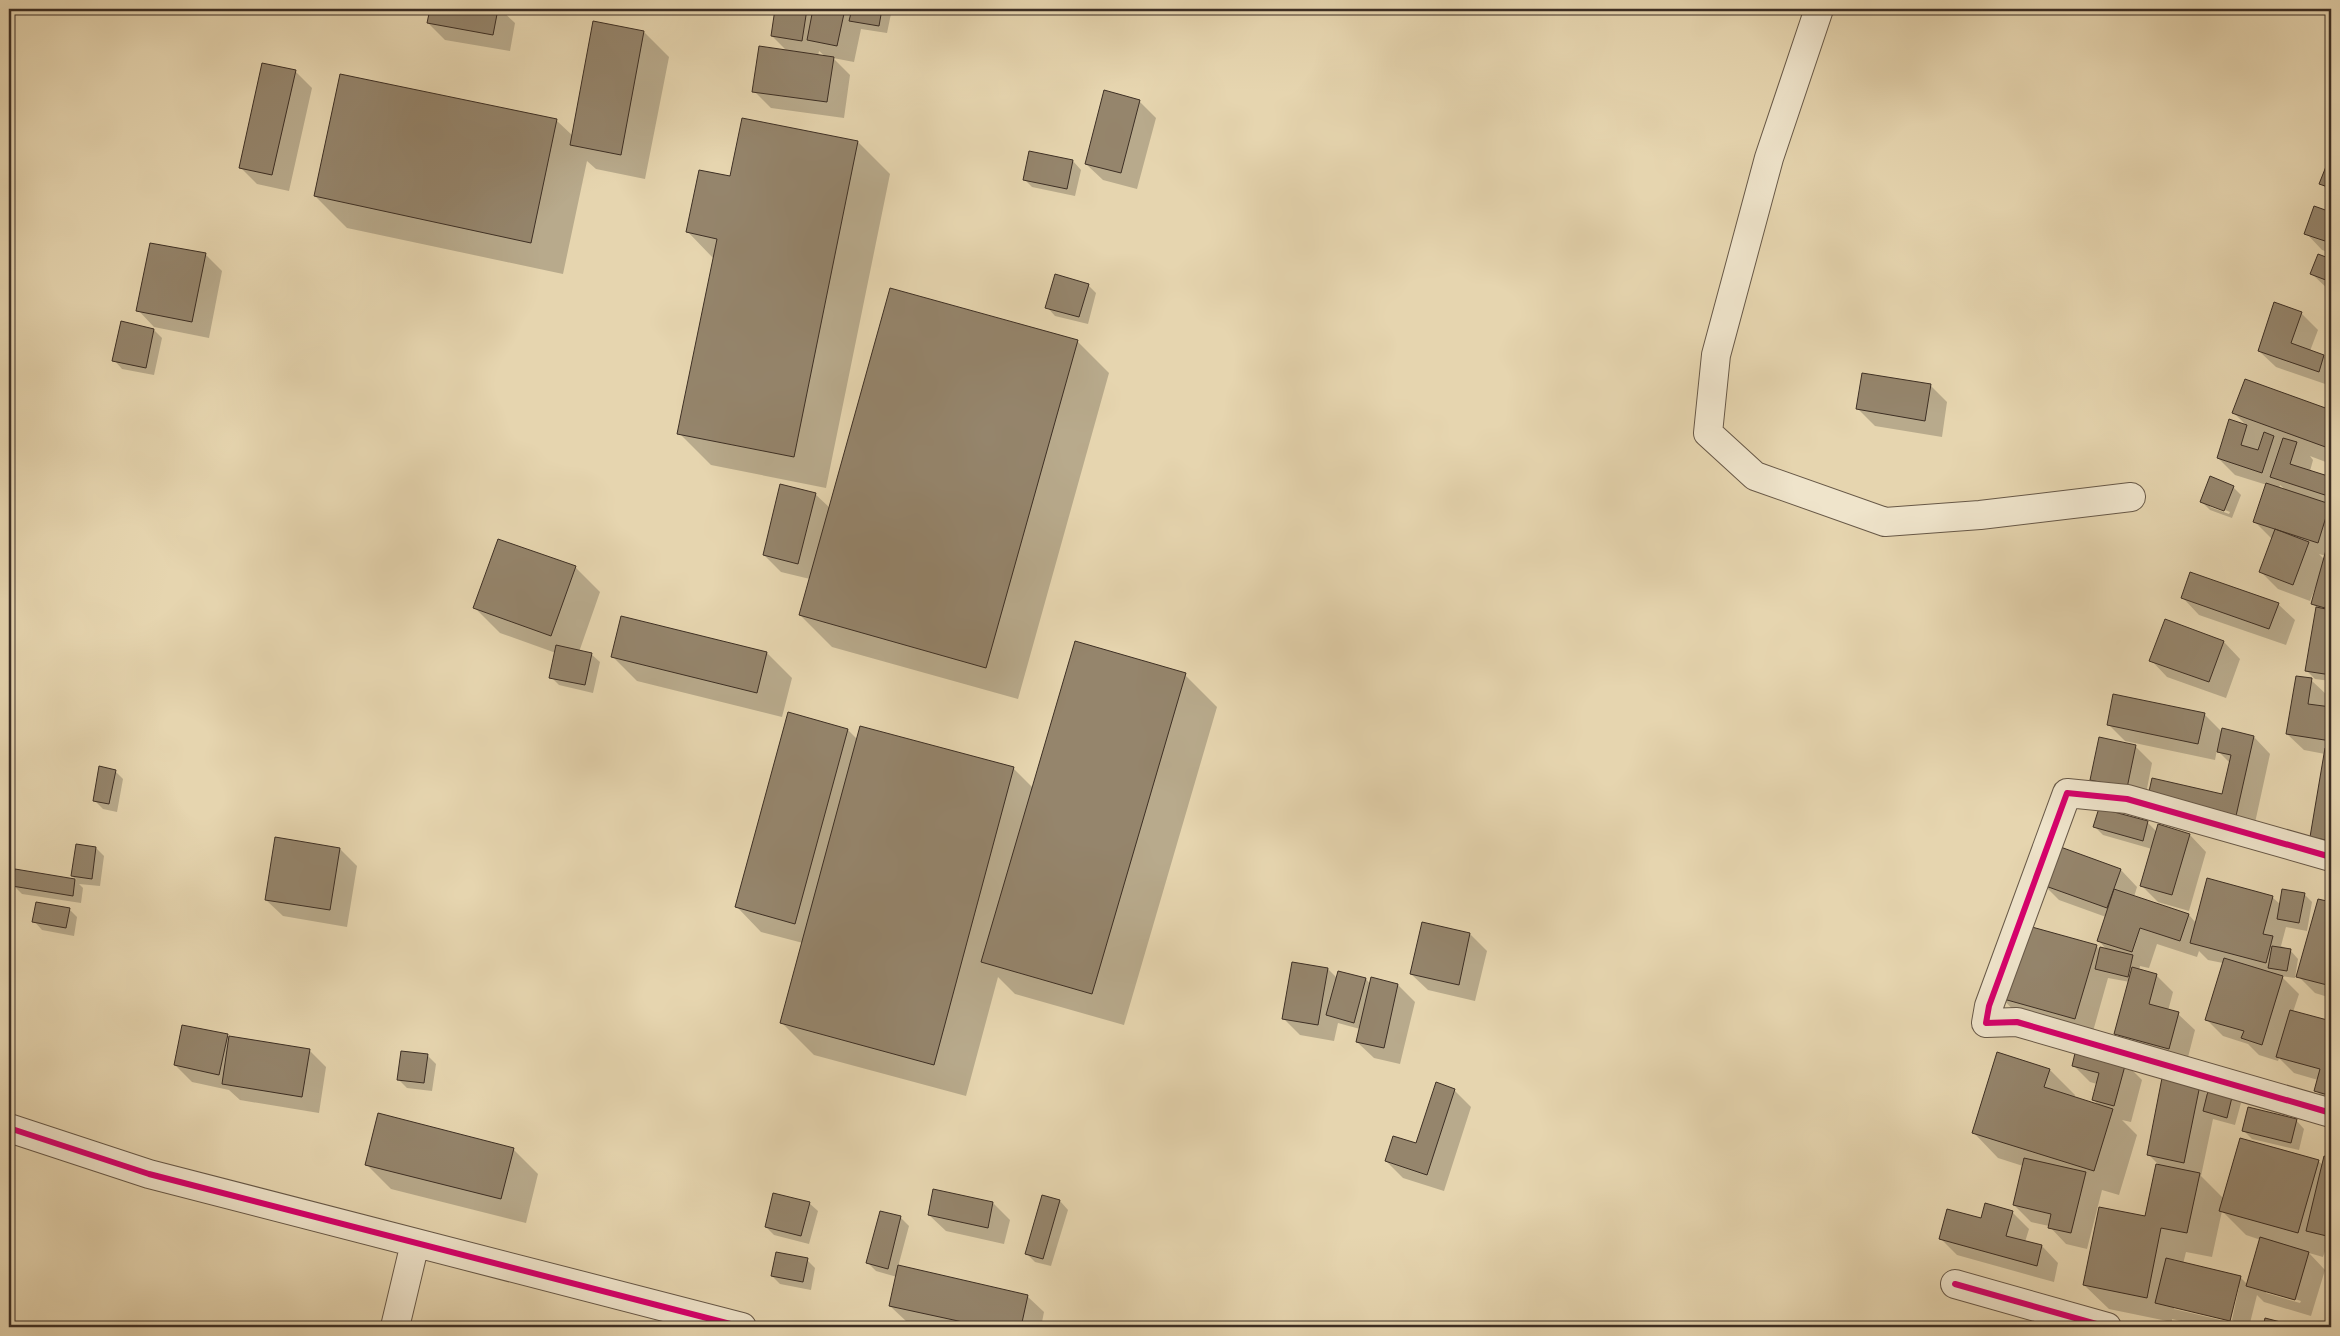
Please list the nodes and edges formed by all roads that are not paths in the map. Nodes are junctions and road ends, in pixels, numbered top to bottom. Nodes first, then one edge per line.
1 (1819, 9) edge
2 (2131, 496) dead end
3 (2331, 857) edge
4 (2331, 1113) edge
5 (9, 1128) edge
6 (415, 1242) junction
7 (1955, 1284) dead end
8 (395, 1327) edge
9 (742, 1327) edge
10 (2107, 1327) edge

1 - 2 street
3 - 4 street
5 - 6 street
6 - 8 street
6 - 9 street
7 - 10 street

